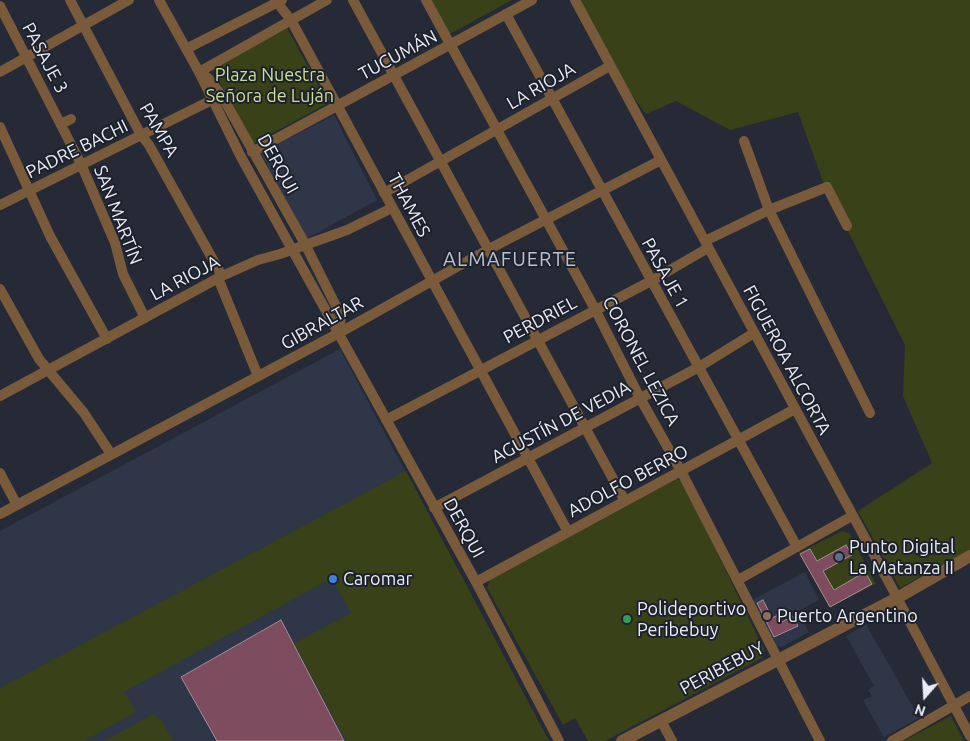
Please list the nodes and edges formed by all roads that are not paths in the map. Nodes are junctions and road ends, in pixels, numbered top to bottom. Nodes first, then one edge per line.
1 (70, 0) edge
2 (129, 0) edge
3 (159, 0) edge
4 (328, 0) edge
5 (353, 0) edge
6 (426, 0) edge
7 (532, 0) edge
8 (575, 0) edge
9 (278, 1) edge
10 (0, 6) edge
11 (506, 14) junction
12 (291, 20) junction
13 (84, 24) junction
14 (450, 45) junction
15 (186, 49) junction
16 (27, 58) junction
17 (610, 66) junction
18 (0, 72) edge
19 (199, 72) junction
20 (394, 74) junction
21 (222, 96) junction
22 (551, 98) junction
23 (211, 100) junction
24 (337, 105) junction
25 (66, 122) joint
26 (0, 128) edge
27 (496, 130) junction
28 (141, 136) junction
29 (744, 141) dead end
30 (252, 152) junction
31 (660, 160) junction
32 (441, 161) junction
33 (81, 164) junction
34 (602, 190) junction
35 (28, 191) junction
36 (384, 193) junction
37 (0, 205) edge
38 (392, 208) junction
39 (769, 210) junction
40 (545, 220) junction
41 (847, 226) dead end
42 (304, 244) junction
43 (706, 244) junction
44 (489, 249) junction
45 (292, 250) junction
46 (220, 277) junction
47 (651, 280) junction
48 (431, 281) junction
49 (0, 289) edge
50 (595, 309) junction
51 (145, 318) junction
52 (339, 333) junction
53 (754, 333) junction
54 (107, 339) junction
55 (537, 341) junction
56 (699, 367) junction
57 (48, 370) junction
58 (480, 370) junction
59 (258, 376) junction
60 (0, 396) edge
61 (640, 398) junction
62 (796, 409) junction
63 (870, 413) dead end
64 (386, 420) junction
65 (585, 429) junction
66 (738, 440) junction
67 (111, 454) junction
68 (529, 458) junction
69 (681, 470) junction
70 (0, 473) edge
71 (625, 501) junction
72 (17, 505) junction
73 (434, 508) junction
74 (0, 514) edge
75 (852, 516) junction
76 (568, 532) junction
77 (797, 547) junction
78 (970, 556) edge
79 (738, 580) junction
80 (476, 582) junction
81 (897, 598) junction
82 (776, 659) junction
83 (970, 696) edge
84 (954, 705) junction
85 (661, 721) junction
86 (970, 736) edge
87 (559, 741) edge
88 (622, 741) edge
89 (672, 741) edge
90 (820, 741) edge
91 (892, 741) edge

1 - 13 street, PAMPA
2 - 13 street
3 - 15 street, DERQUI
4 - 12 street
5 - 20 street
6 - 14 street, CORONEL LEZICA
7 - 11 street, TUCUMÁN
8 - 17 street, FIGUEROA ALCORTA
9 - 12 street, THAMES
9 - 15 street
10 - 16 street, PASAJE 3
11 - 14 street, TUCUMÁN
11 - 22 street, PASAJE 1
12 - 19 street
12 - 24 street, THAMES
13 - 16 street
13 - 28 street, PAMPA
14 - 20 street, TUCUMÁN
14 - 27 street, CORONEL LEZICA
15 - 19 street, DERQUI
16 - 18 street
16 - 25 street, PASAJE 3
17 - 22 street, LA RIOJA
17 - 31 street, FIGUEROA ALCORTA
19 - 21 street, DERQUI
19 - 23 street, DERQUI
20 - 24 street, TUCUMÁN
20 - 32 street
21 - 23 street, PADRE BACHI
21 - 30 street, DERQUI
22 - 27 street, LA RIOJA
22 - 34 street, PASAJE 1
23 - 28 street, PADRE BACHI
23 - 45 street, DERQUI
24 - 30 street, TUCUMÁN
24 - 36 street, THAMES
25 - 33 street, SAN MARTÍN
26 - 35 street
27 - 32 street, LA RIOJA
27 - 40 street, CORONEL LEZICA
28 - 33 street, PADRE BACHI
28 - 46 street, PAMPA
29 - 39 street
30 - 42 street, DERQUI
31 - 34 street, GIBRALTAR
31 - 43 street, FIGUEROA ALCORTA
32 - 36 street, LA RIOJA
32 - 44 street
33 - 35 street, PADRE BACHI
33 - 51 street, SAN MARTÍN
34 - 40 street, GIBRALTAR
34 - 47 street, PASAJE 1
35 - 37 street, PADRE BACHI
35 - 54 street
36 - 38 street, THAMES
38 - 42 street, LA RIOJA
38 - 48 street, THAMES
39 - 41 street, PERDRIEL
39 - 43 street, PERDRIEL
39 - 63 street
40 - 44 street, GIBRALTAR
40 - 50 street, CORONEL LEZICA
42 - 45 street, LA RIOJA
42 - 52 street, DERQUI
43 - 47 street, PERDRIEL
43 - 53 street, FIGUEROA ALCORTA
44 - 48 street, GIBRALTAR
44 - 55 street
45 - 46 street, LA RIOJA
45 - 52 street, DERQUI
46 - 51 street, LA RIOJA
46 - 59 street, PAMPA
47 - 50 street, PERDRIEL
47 - 56 street, PASAJE 1
48 - 52 street, GIBRALTAR
48 - 58 street, THAMES
49 - 57 street
50 - 55 street, PERDRIEL
50 - 61 street, CORONEL LEZICA
51 - 54 street, LA RIOJA
52 - 59 street, GIBRALTAR
52 - 64 street, DERQUI
53 - 56 street, AGUSTÍN DE VEDIA
53 - 62 street, FIGUEROA ALCORTA
54 - 57 street, LA RIOJA
55 - 58 street, PERDRIEL
55 - 65 street
56 - 61 street, AGUSTÍN DE VEDIA
56 - 66 street, PASAJE 1
57 - 60 street, LA RIOJA
57 - 67 street
58 - 64 street, PERDRIEL
58 - 68 street, THAMES
59 - 67 street, GIBRALTAR
61 - 65 street, AGUSTÍN DE VEDIA
61 - 69 street, CORONEL LEZICA
62 - 66 street, ADOLFO BERRO
62 - 75 street, FIGUEROA ALCORTA
64 - 73 street, DERQUI
65 - 68 street, AGUSTÍN DE VEDIA
65 - 71 street
66 - 69 street, ADOLFO BERRO
66 - 77 street, PASAJE 1
67 - 72 street, GIBRALTAR
68 - 73 street, AGUSTÍN DE VEDIA
68 - 76 street, THAMES
69 - 71 street, ADOLFO BERRO
69 - 79 street, CORONEL LEZICA
70 - 72 street
71 - 76 street, ADOLFO BERRO
72 - 74 street, GIBRALTAR
73 - 80 street, DERQUI
75 - 77 street
75 - 81 street, FIGUEROA ALCORTA
76 - 80 street, ADOLFO BERRO
77 - 79 street
78 - 81 street, PERIBEBUY
79 - 82 street, CORONEL LEZICA
80 - 87 street, DERQUI
81 - 82 street, PERIBEBUY
81 - 84 street, FIGUEROA ALCORTA
82 - 85 street, PERIBEBUY
82 - 90 street, CORONEL LEZICA
83 - 84 street
84 - 86 street, FIGUEROA ALCORTA
84 - 91 street
85 - 88 street, PERIBEBUY
85 - 89 street

